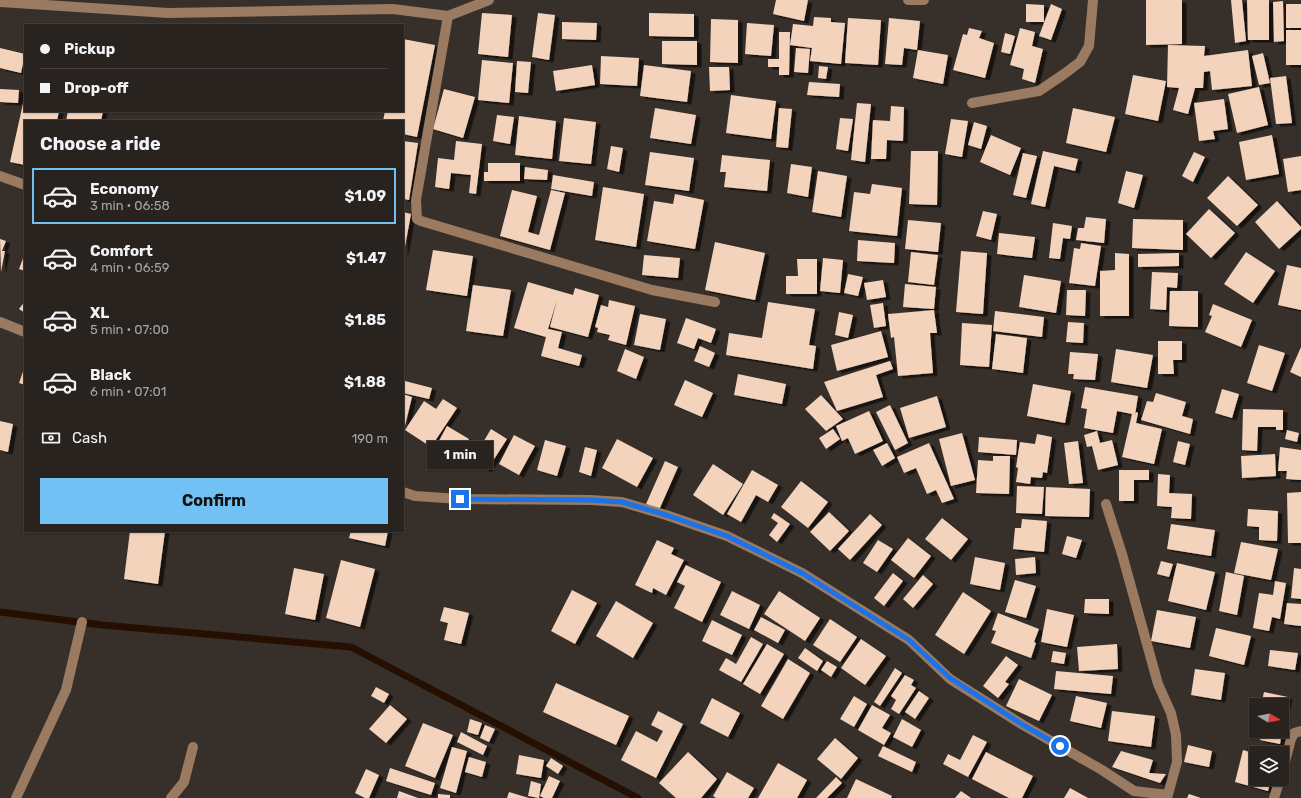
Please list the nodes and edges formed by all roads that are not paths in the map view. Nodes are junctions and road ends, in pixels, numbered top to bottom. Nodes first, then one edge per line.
1 (489, 0) edge
2 (908, 0) edge
3 (924, 0) edge
4 (1093, 0) edge
5 (0, 2) edge
6 (448, 16) junction
7 (972, 103) dead end
8 (0, 176) edge
9 (24, 185) edge
10 (715, 302) dead end
11 (0, 322) edge
12 (24, 332) edge
13 (404, 492) edge
14 (1106, 504) dead end
15 (82, 622) dead end
16 (1301, 731) edge
17 (193, 747) dead end
18 (1289, 747) edge
19 (1278, 786) edge
20 (1167, 796) edge
21 (16, 798) edge
22 (172, 798) edge
23 (1274, 798) edge

1 - 6 street
2 - 3 street
4 - 7 street
5 - 6 street
6 - 10 street
8 - 9 street
11 - 12 street
13 - 20 street
14 - 20 street
15 - 21 street
16 - 18 street
17 - 22 street
19 - 23 street

